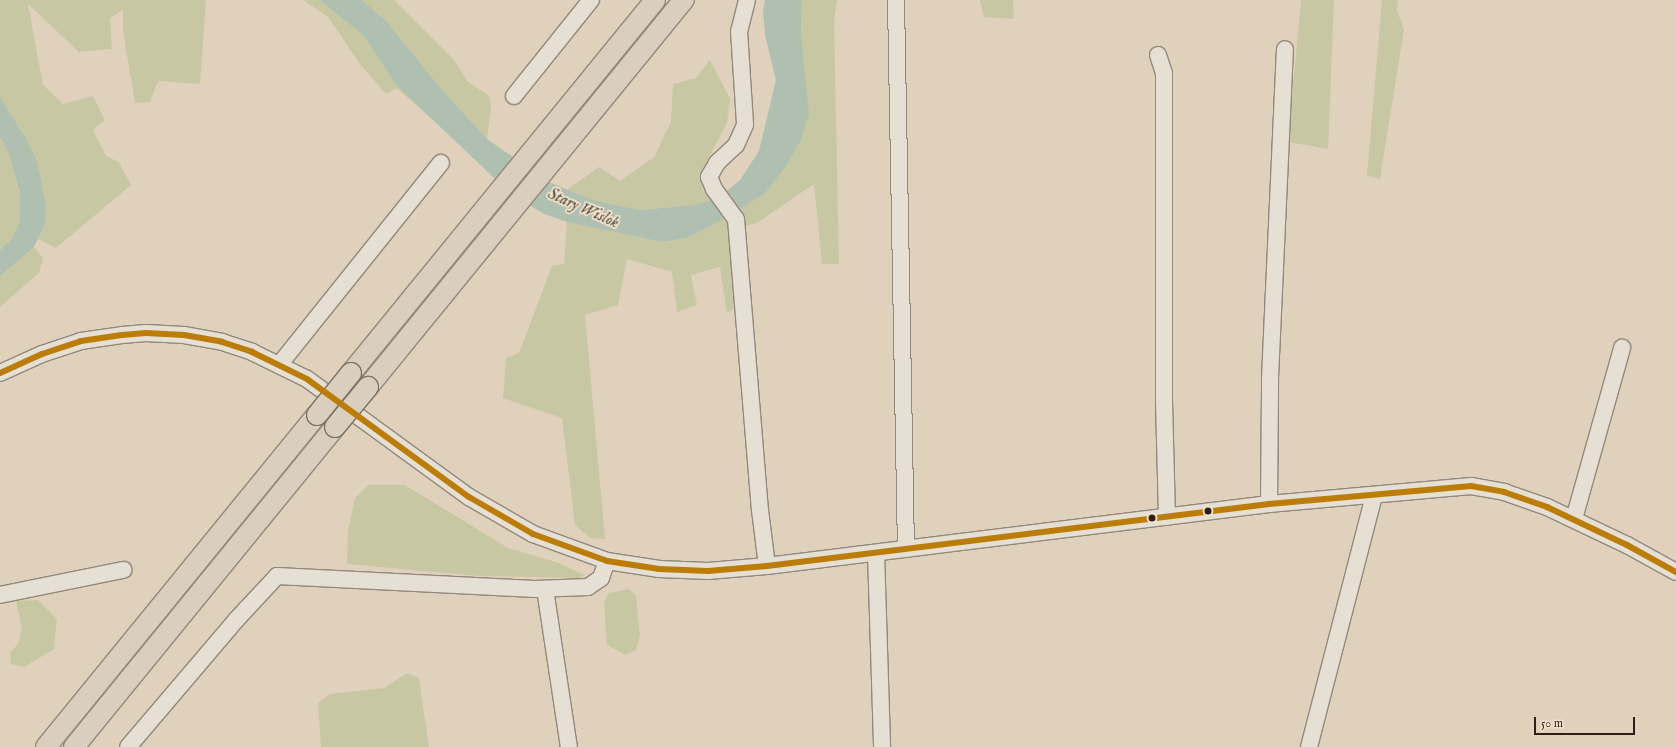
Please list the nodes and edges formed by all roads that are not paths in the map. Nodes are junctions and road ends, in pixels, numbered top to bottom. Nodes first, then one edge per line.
1 (590, 0) edge
2 (655, 0) edge
3 (684, 0) edge
4 (747, 0) edge
5 (896, 0) edge
6 (1284, 50) dead end
7 (1158, 55) dead end
8 (514, 96) dead end
9 (441, 163) dead end
10 (1622, 348) dead end
11 (279, 365) junction
12 (0, 373) edge
13 (1374, 495) junction
14 (1269, 504) junction
15 (1167, 517) junction
16 (1574, 519) junction
17 (906, 549) junction
18 (876, 553) junction
19 (607, 561) junction
20 (767, 566) junction
21 (123, 570) dead end
22 (1676, 572) edge
23 (545, 589) junction
24 (0, 595) edge
25 (46, 747) edge
26 (74, 747) edge
27 (128, 747) edge
28 (569, 747) edge
29 (882, 747) edge
30 (1309, 747) edge

1 - 8 street
2 - 25 main road, bridge
3 - 26 main road, bridge
4 - 20 street
5 - 17 street
6 - 14 street
7 - 15 street
9 - 11 street
10 - 16 street
11 - 12 street
11 - 19 street
13 - 14 street
13 - 16 street
13 - 30 street
14 - 15 street
15 - 17 street
16 - 22 street
17 - 18 street
18 - 20 street
18 - 29 street
19 - 20 street
19 - 23 street
21 - 24 street
23 - 27 street
23 - 28 street

